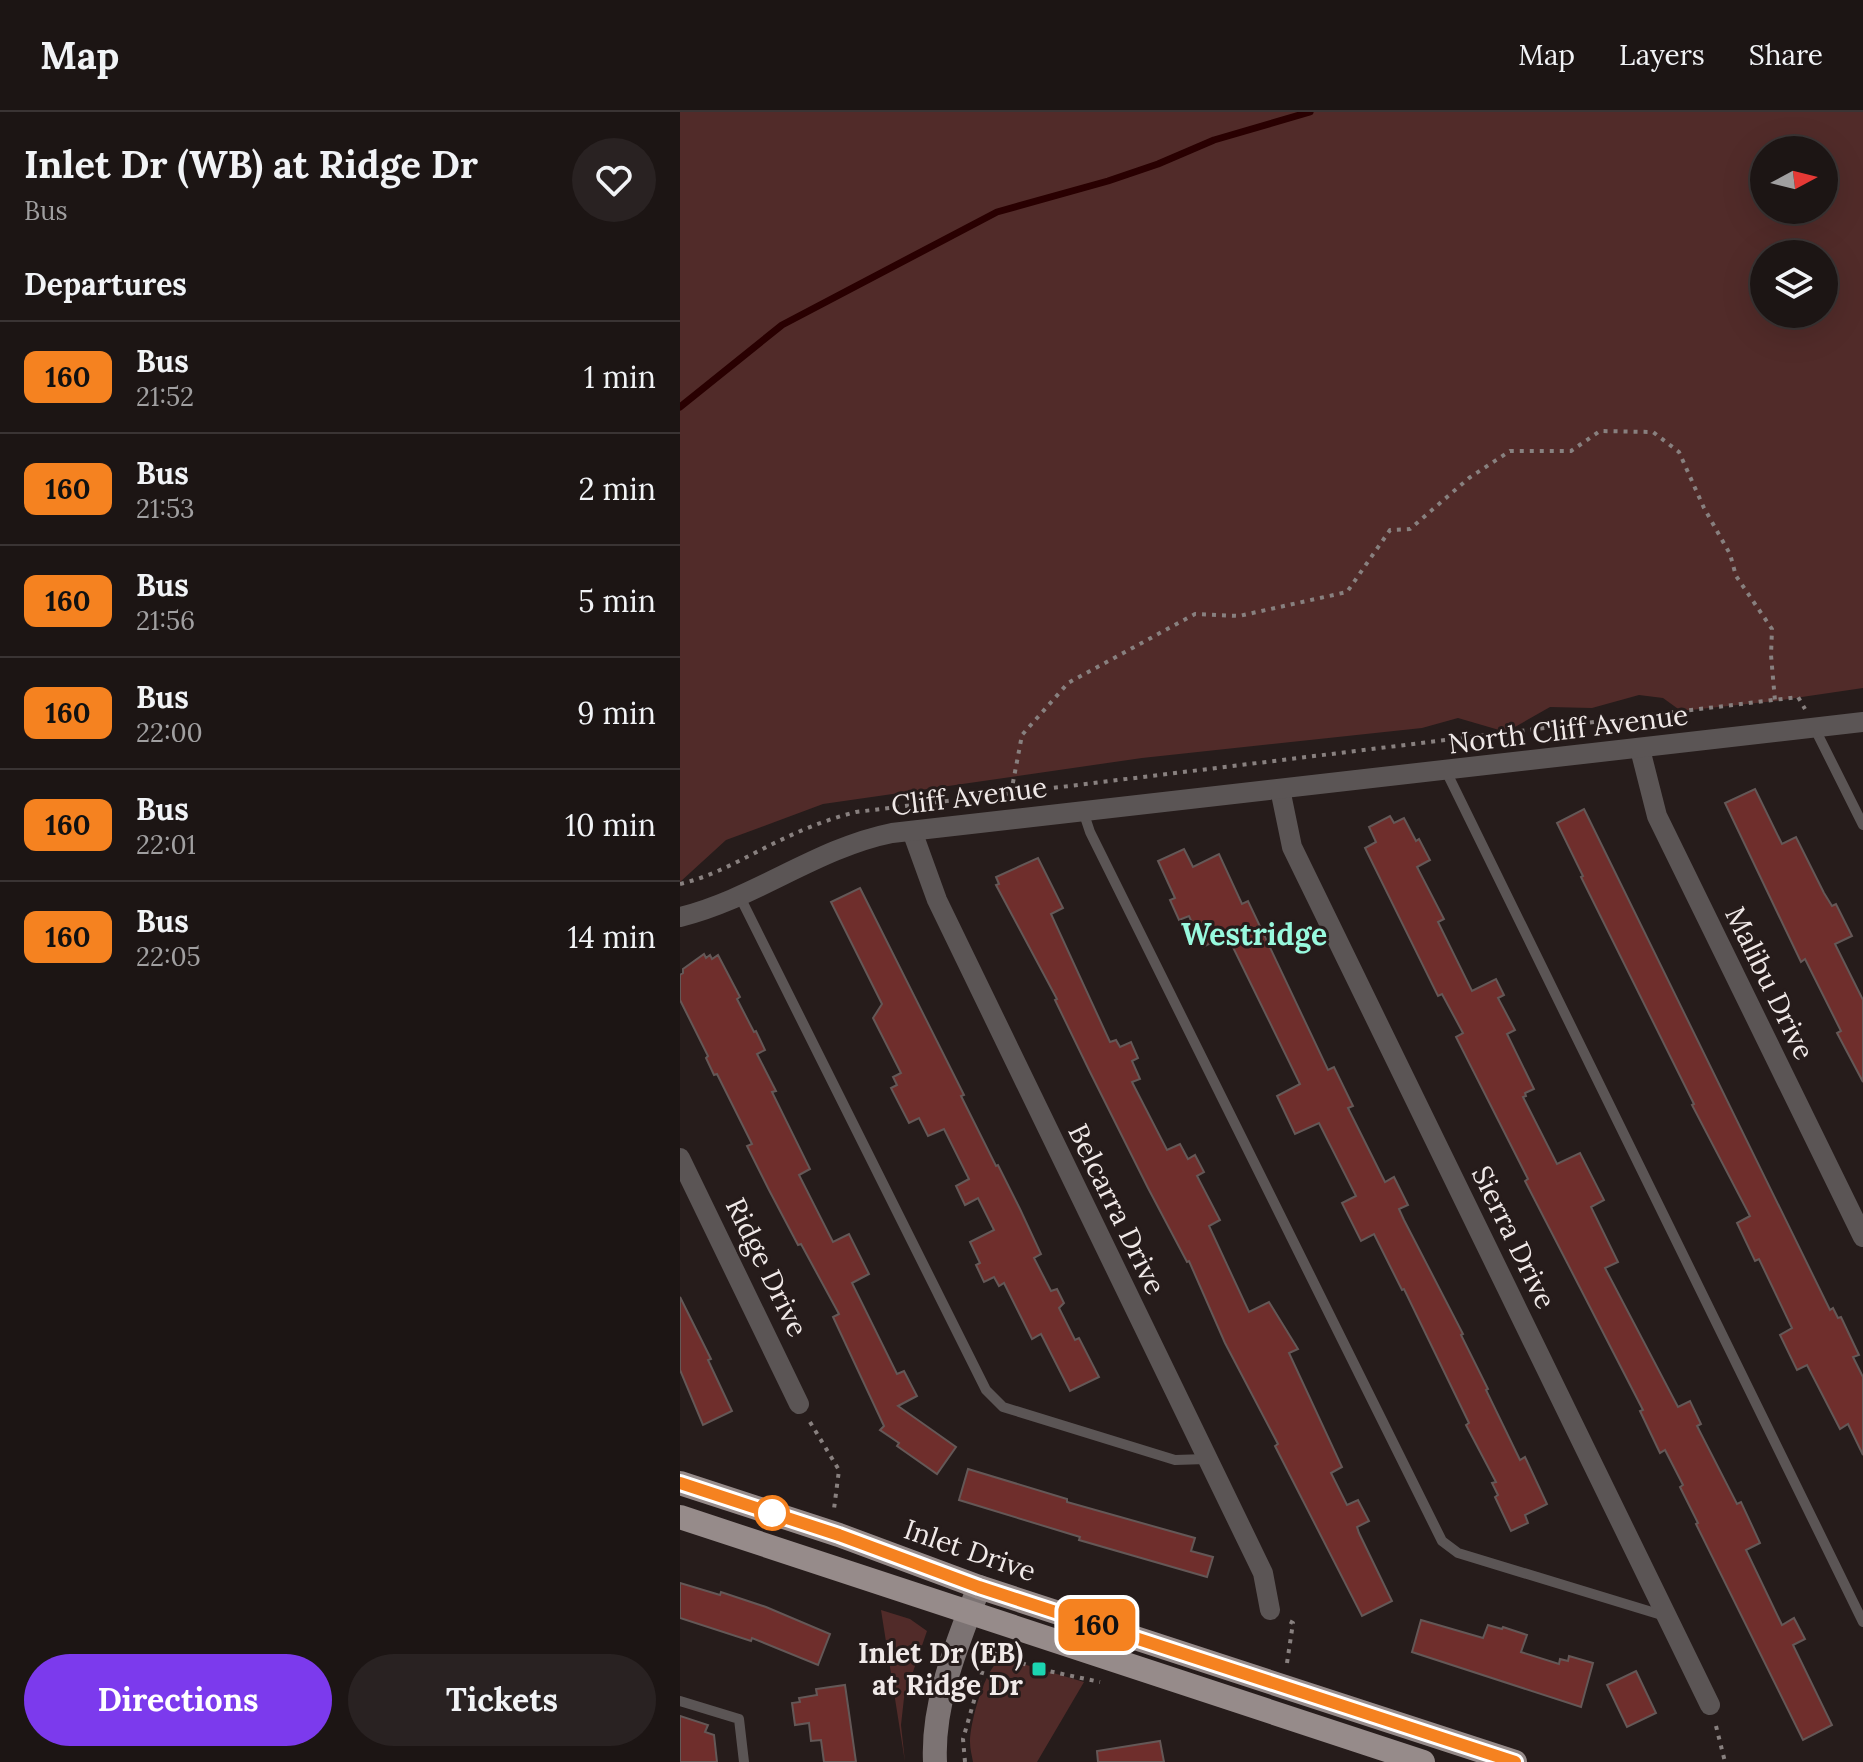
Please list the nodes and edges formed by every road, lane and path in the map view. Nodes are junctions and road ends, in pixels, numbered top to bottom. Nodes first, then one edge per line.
1 (1775, 701) dead end
2 (1863, 722) edge
3 (1815, 729) junction
4 (1640, 749) junction
5 (1446, 771) junction
6 (1280, 789) junction
7 (1011, 793) dead end
8 (1083, 811) junction
9 (1863, 825) edge
10 (912, 831) junction
11 (739, 895) junction
12 (680, 917) edge
13 (680, 1158) edge
14 (1863, 1237) edge
15 (799, 1404) joint
16 (1206, 1459) junction
17 (680, 1483) edge
18 (833, 1511) dead end
19 (680, 1517) edge
20 (979, 1587) junction
21 (1270, 1610) joint
22 (969, 1613) junction
23 (1669, 1617) junction
24 (1863, 1622) edge
25 (988, 1652) dead end
26 (1286, 1670) dead end
27 (680, 1701) edge
28 (1710, 1705) joint
29 (744, 1762) edge
30 (935, 1762) edge
31 (965, 1762) edge
32 (1423, 1762) edge
33 (1515, 1762) edge
34 (1725, 1762) edge

1 - 7 path
2 - 3 street, North Cliff Avenue
3 - 4 street, North Cliff Avenue
3 - 9 lane
4 - 5 street, North Cliff Avenue
4 - 14 street, Malibu Drive
5 - 6 street, North Cliff Avenue
5 - 24 lane
6 - 8 street, Cliff Avenue
6 - 23 street, Sierra Drive
8 - 10 street, Cliff Avenue
8 - 23 lane
10 - 11 street, Cliff Avenue
10 - 16 street, Belcarra Drive
11 - 12 street, Cliff Avenue
11 - 16 lane
13 - 15 street, Ridge Drive
15 - 18 path
16 - 21 street, Belcarra Drive
17 - 20 main road, Inlet Drive
19 - 22 main road
20 - 22 street
20 - 33 main road, Inlet Drive
21 - 26 path
22 - 30 street
22 - 32 main road
23 - 28 street, Sierra Drive
25 - 31 path
27 - 29 lane
28 - 34 path

